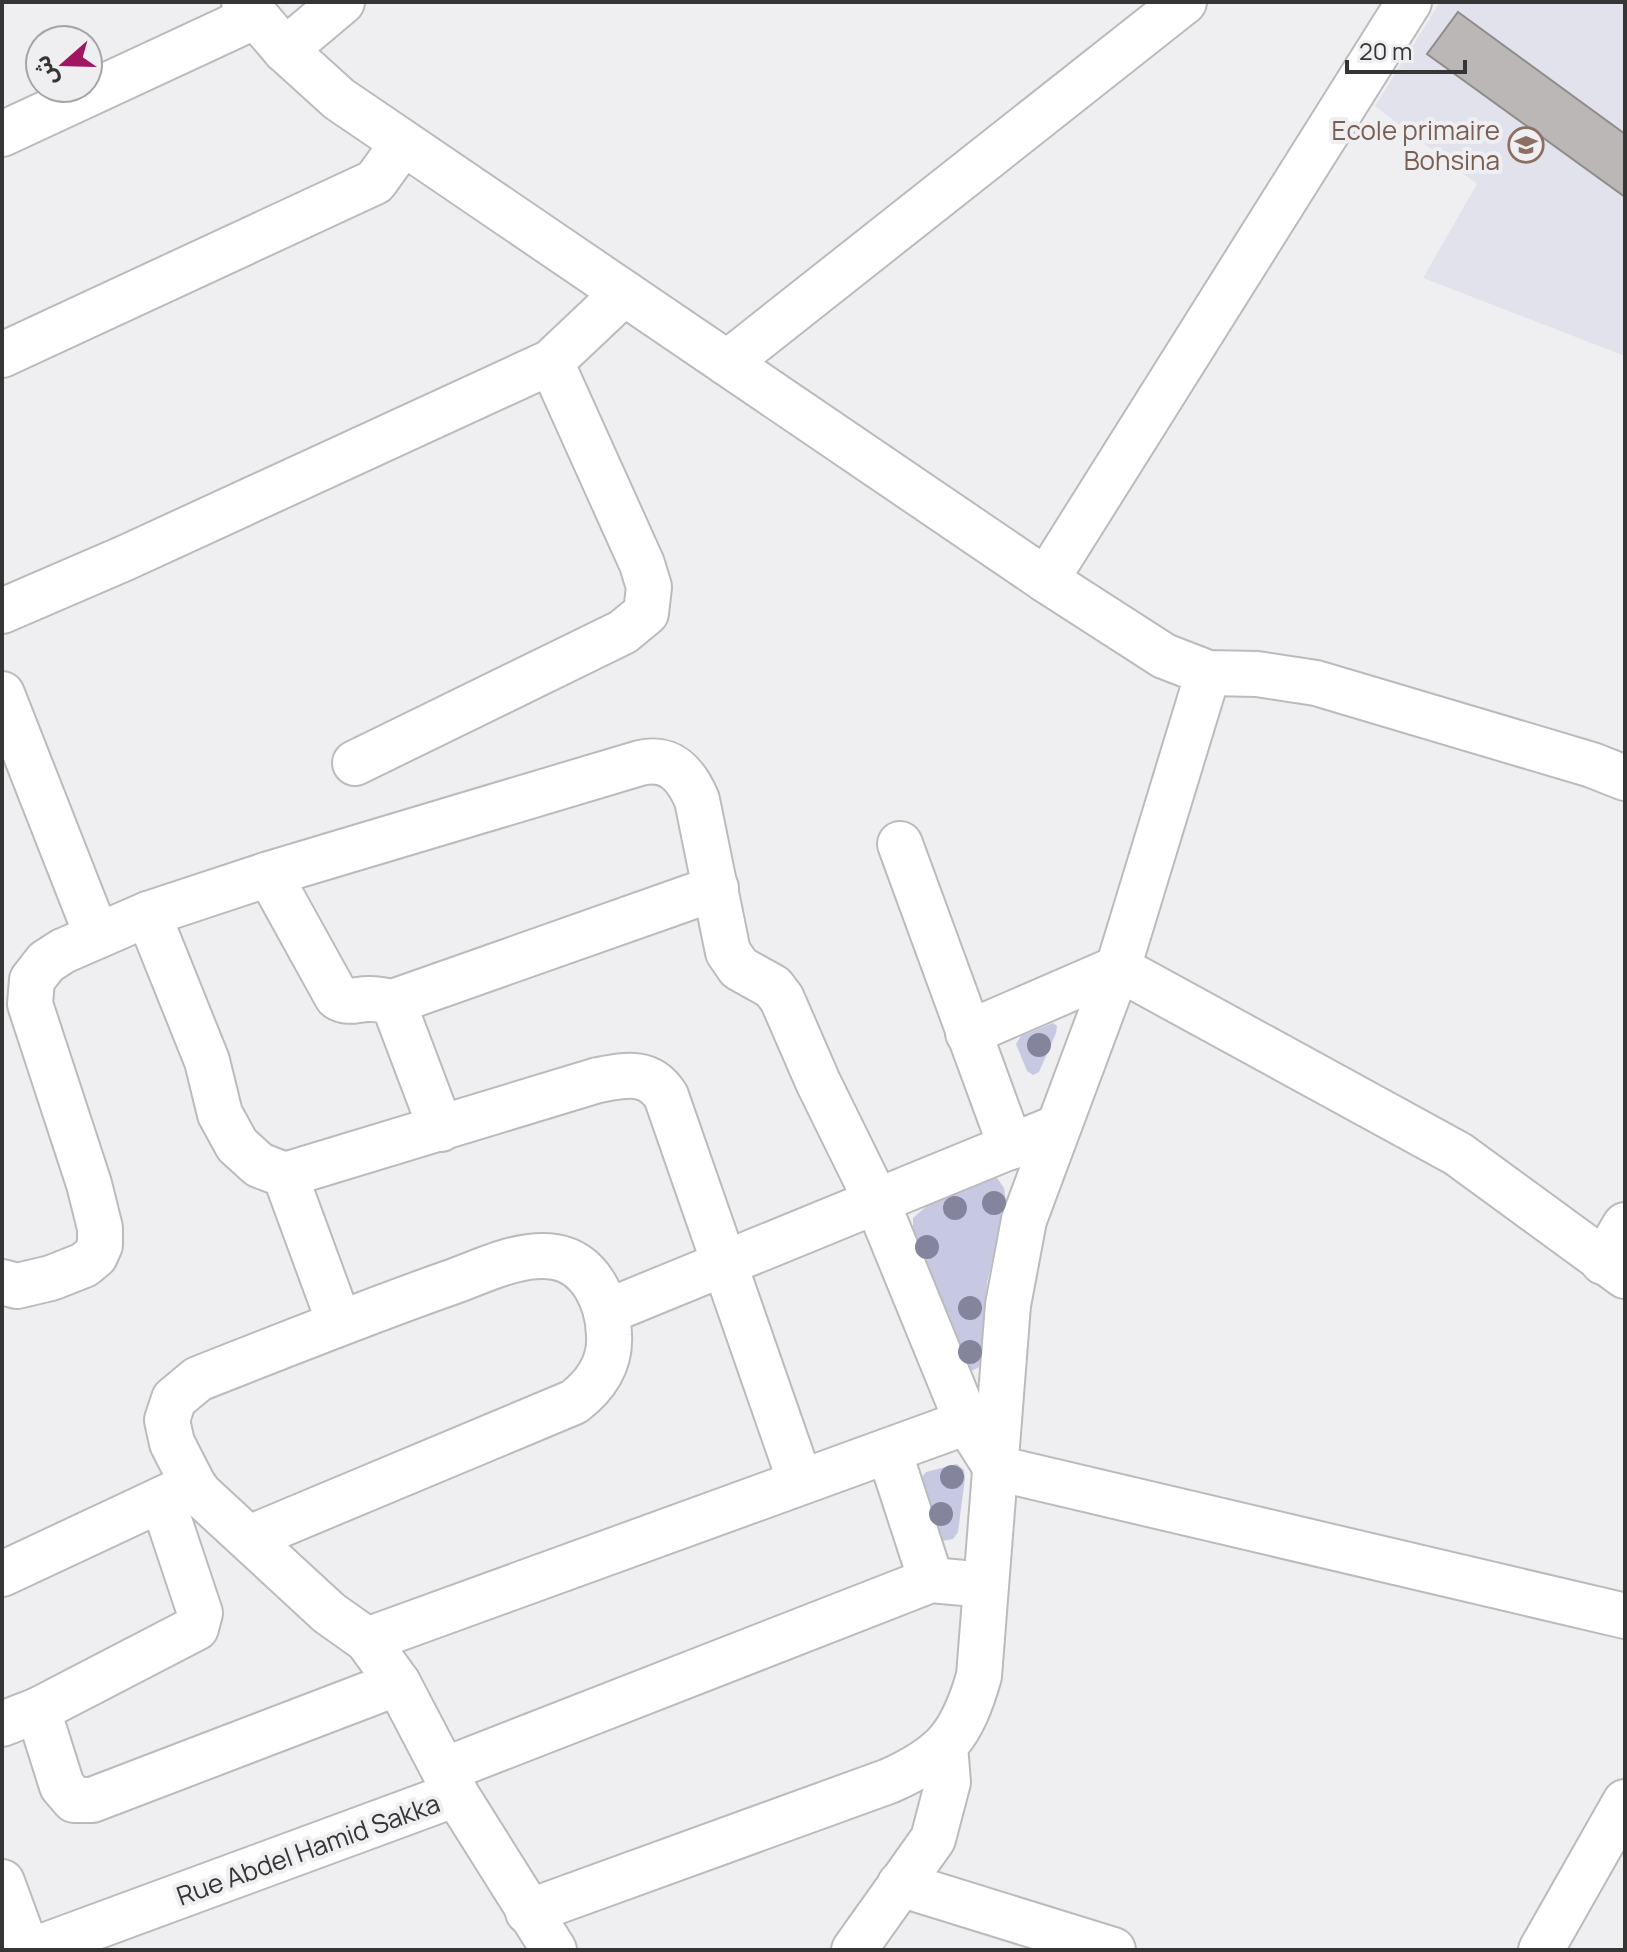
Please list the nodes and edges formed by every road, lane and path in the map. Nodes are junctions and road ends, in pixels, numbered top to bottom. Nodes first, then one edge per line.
1 (342, 2) edge
2 (1184, 2) edge
3 (1409, 2) edge
4 (250, 9) edge
5 (285, 50) junction
6 (2, 134) edge
7 (403, 143) junction
8 (624, 293) junction
9 (2, 355) edge
10 (551, 362) junction
11 (727, 363) junction
12 (1046, 580) junction
13 (2, 611) edge
14 (1208, 673) junction
15 (2, 694) edge
16 (355, 763) dead end
17 (1625, 778) edge
18 (900, 844) dead end
19 (269, 874) junction
20 (716, 888) junction
21 (148, 914) junction
22 (97, 936) junction
23 (1118, 968) junction
24 (393, 1002) junction
25 (968, 1033) junction
26 (1058, 1127) junction
27 (441, 1129) junction
28 (1011, 1147) junction
29 (285, 1175) junction
30 (877, 1202) junction
31 (1625, 1225) edge
32 (725, 1262) junction
33 (1614, 1269) edge
34 (2, 1282) edge
35 (606, 1312) junction
36 (339, 1322) junction
37 (967, 1422) junction
38 (889, 1451) junction
39 (996, 1468) junction
40 (800, 1481) junction
41 (178, 1492) junction
42 (249, 1538) junction
43 (2, 1574) edge
44 (931, 1580) junction
45 (986, 1585) junction
46 (1625, 1616) edge
47 (367, 1640) junction
48 (398, 1683) junction
49 (20, 1717) edge
50 (945, 1746) junction
51 (450, 1782) junction
52 (1625, 1802) edge
53 (2, 1882) edge
54 (900, 1884) junction
55 (528, 1912) junction
56 (30, 1950) edge
57 (554, 1950) edge
58 (854, 1950) edge
59 (1113, 1950) edge
60 (1541, 1950) edge

1 - 5 street
2 - 11 street
3 - 12 street
4 - 5 street
4 - 6 street
5 - 7 street
7 - 8 street
7 - 9 street
8 - 10 street
8 - 11 street
10 - 13 street
10 - 16 street
11 - 12 street
12 - 14 street
14 - 17 street
14 - 23 street
15 - 22 street
18 - 25 street
19 - 20 street
19 - 21 street
19 - 24 street
20 - 24 street
20 - 30 street
21 - 22 street
21 - 29 street
22 - 34 street
23 - 25 street
23 - 26 street
23 - 33 street
24 - 27 street
25 - 28 street
26 - 28 street
26 - 39 street
27 - 29 street
27 - 32 street
28 - 30 street
29 - 36 street
30 - 32 street
30 - 37 street
31 - 33 street
32 - 35 street
32 - 40 street
35 - 36 street
35 - 42 street
36 - 41 street
37 - 38 street
37 - 39 street
38 - 40 street
38 - 44 street
39 - 45 street
39 - 46 street
40 - 47 street
41 - 42 street
41 - 43 street
41 - 49 street
42 - 47 street
44 - 45 street
44 - 51 street
45 - 50 street
47 - 48 street
48 - 49 street
48 - 51 street
50 - 54 street
50 - 55 street
51 - 55 street, Rue Abdel Hamid Sakka
51 - 56 street, Rue Abdel Hamid Sakka
52 - 60 street
53 - 56 street
54 - 58 street
54 - 59 street
55 - 57 street, Rue Abdel Hamid Sakka

